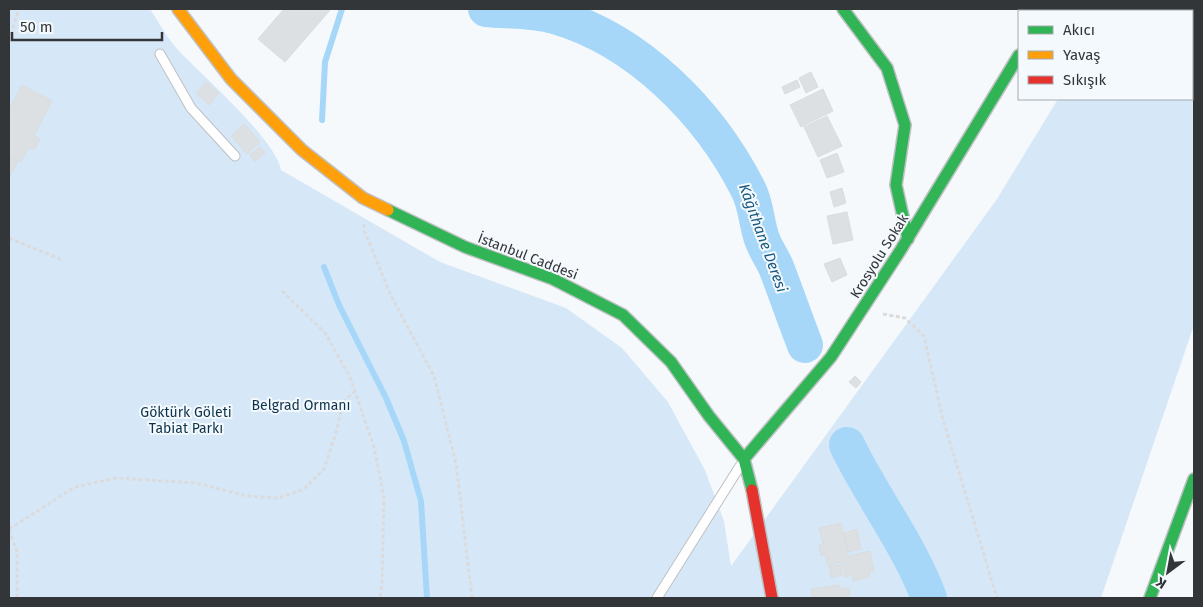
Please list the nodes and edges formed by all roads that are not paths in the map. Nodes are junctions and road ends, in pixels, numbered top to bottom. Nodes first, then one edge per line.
1 (178, 9) edge
2 (843, 9) edge
3 (160, 54) dead end
4 (1018, 57) edge
5 (235, 156) dead end
6 (908, 238) junction
7 (744, 459) junction
8 (1194, 479) edge
9 (657, 598) edge
10 (772, 598) edge
11 (1150, 598) edge

1 - 7 main road, İstanbul Caddesi
2 - 6 main road
3 - 5 lane
4 - 6 main road, Krosyolu Sokak
6 - 7 main road, Krosyolu Sokak
7 - 9 lane
7 - 10 main road, İstanbul Caddesi
8 - 11 main road

